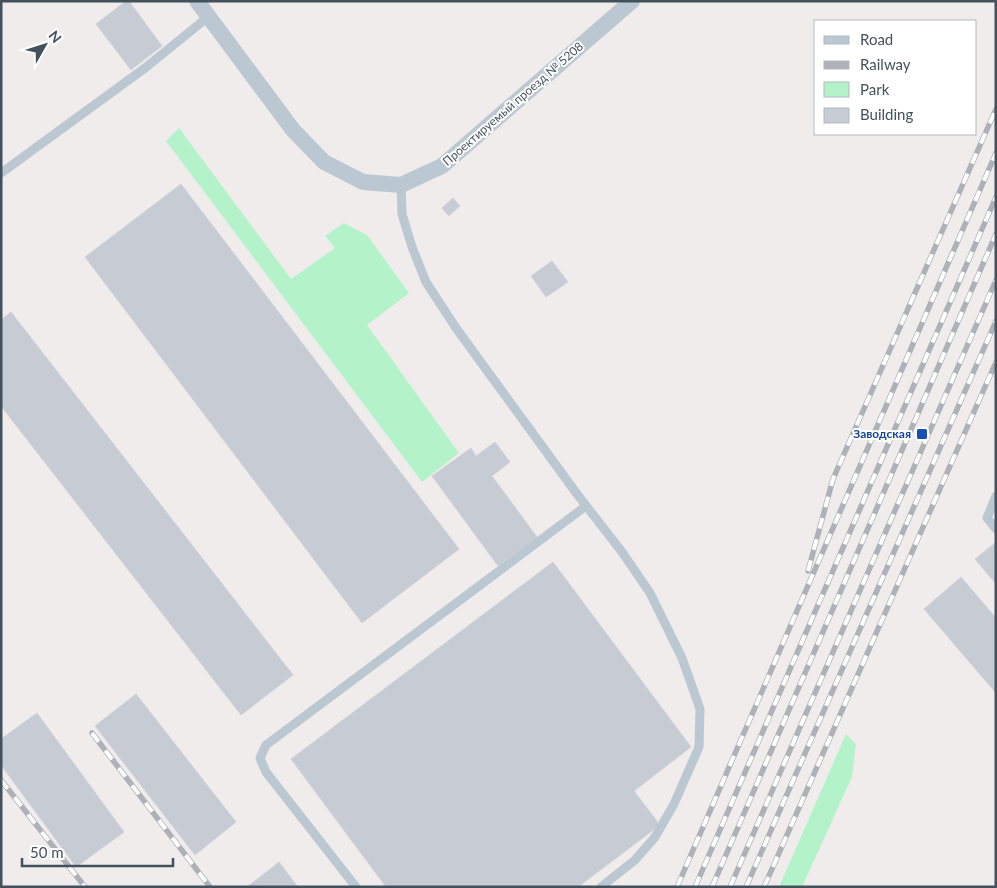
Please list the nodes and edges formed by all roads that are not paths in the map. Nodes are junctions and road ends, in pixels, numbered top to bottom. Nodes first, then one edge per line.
1 (196, 1) edge
2 (632, 1) edge
3 (208, 16) junction
4 (1, 173) edge
5 (400, 185) junction
6 (996, 496) edge
7 (586, 506) junction
8 (996, 529) edge
9 (356, 887) edge
10 (601, 887) edge

1 - 3 street, Проектируемый проезд № 5208
2 - 5 street, Проектируемый проезд № 5208
3 - 4 lane
3 - 5 street, Проектируемый проезд № 5208
5 - 7 lane
6 - 8 lane
7 - 9 lane
7 - 10 lane

